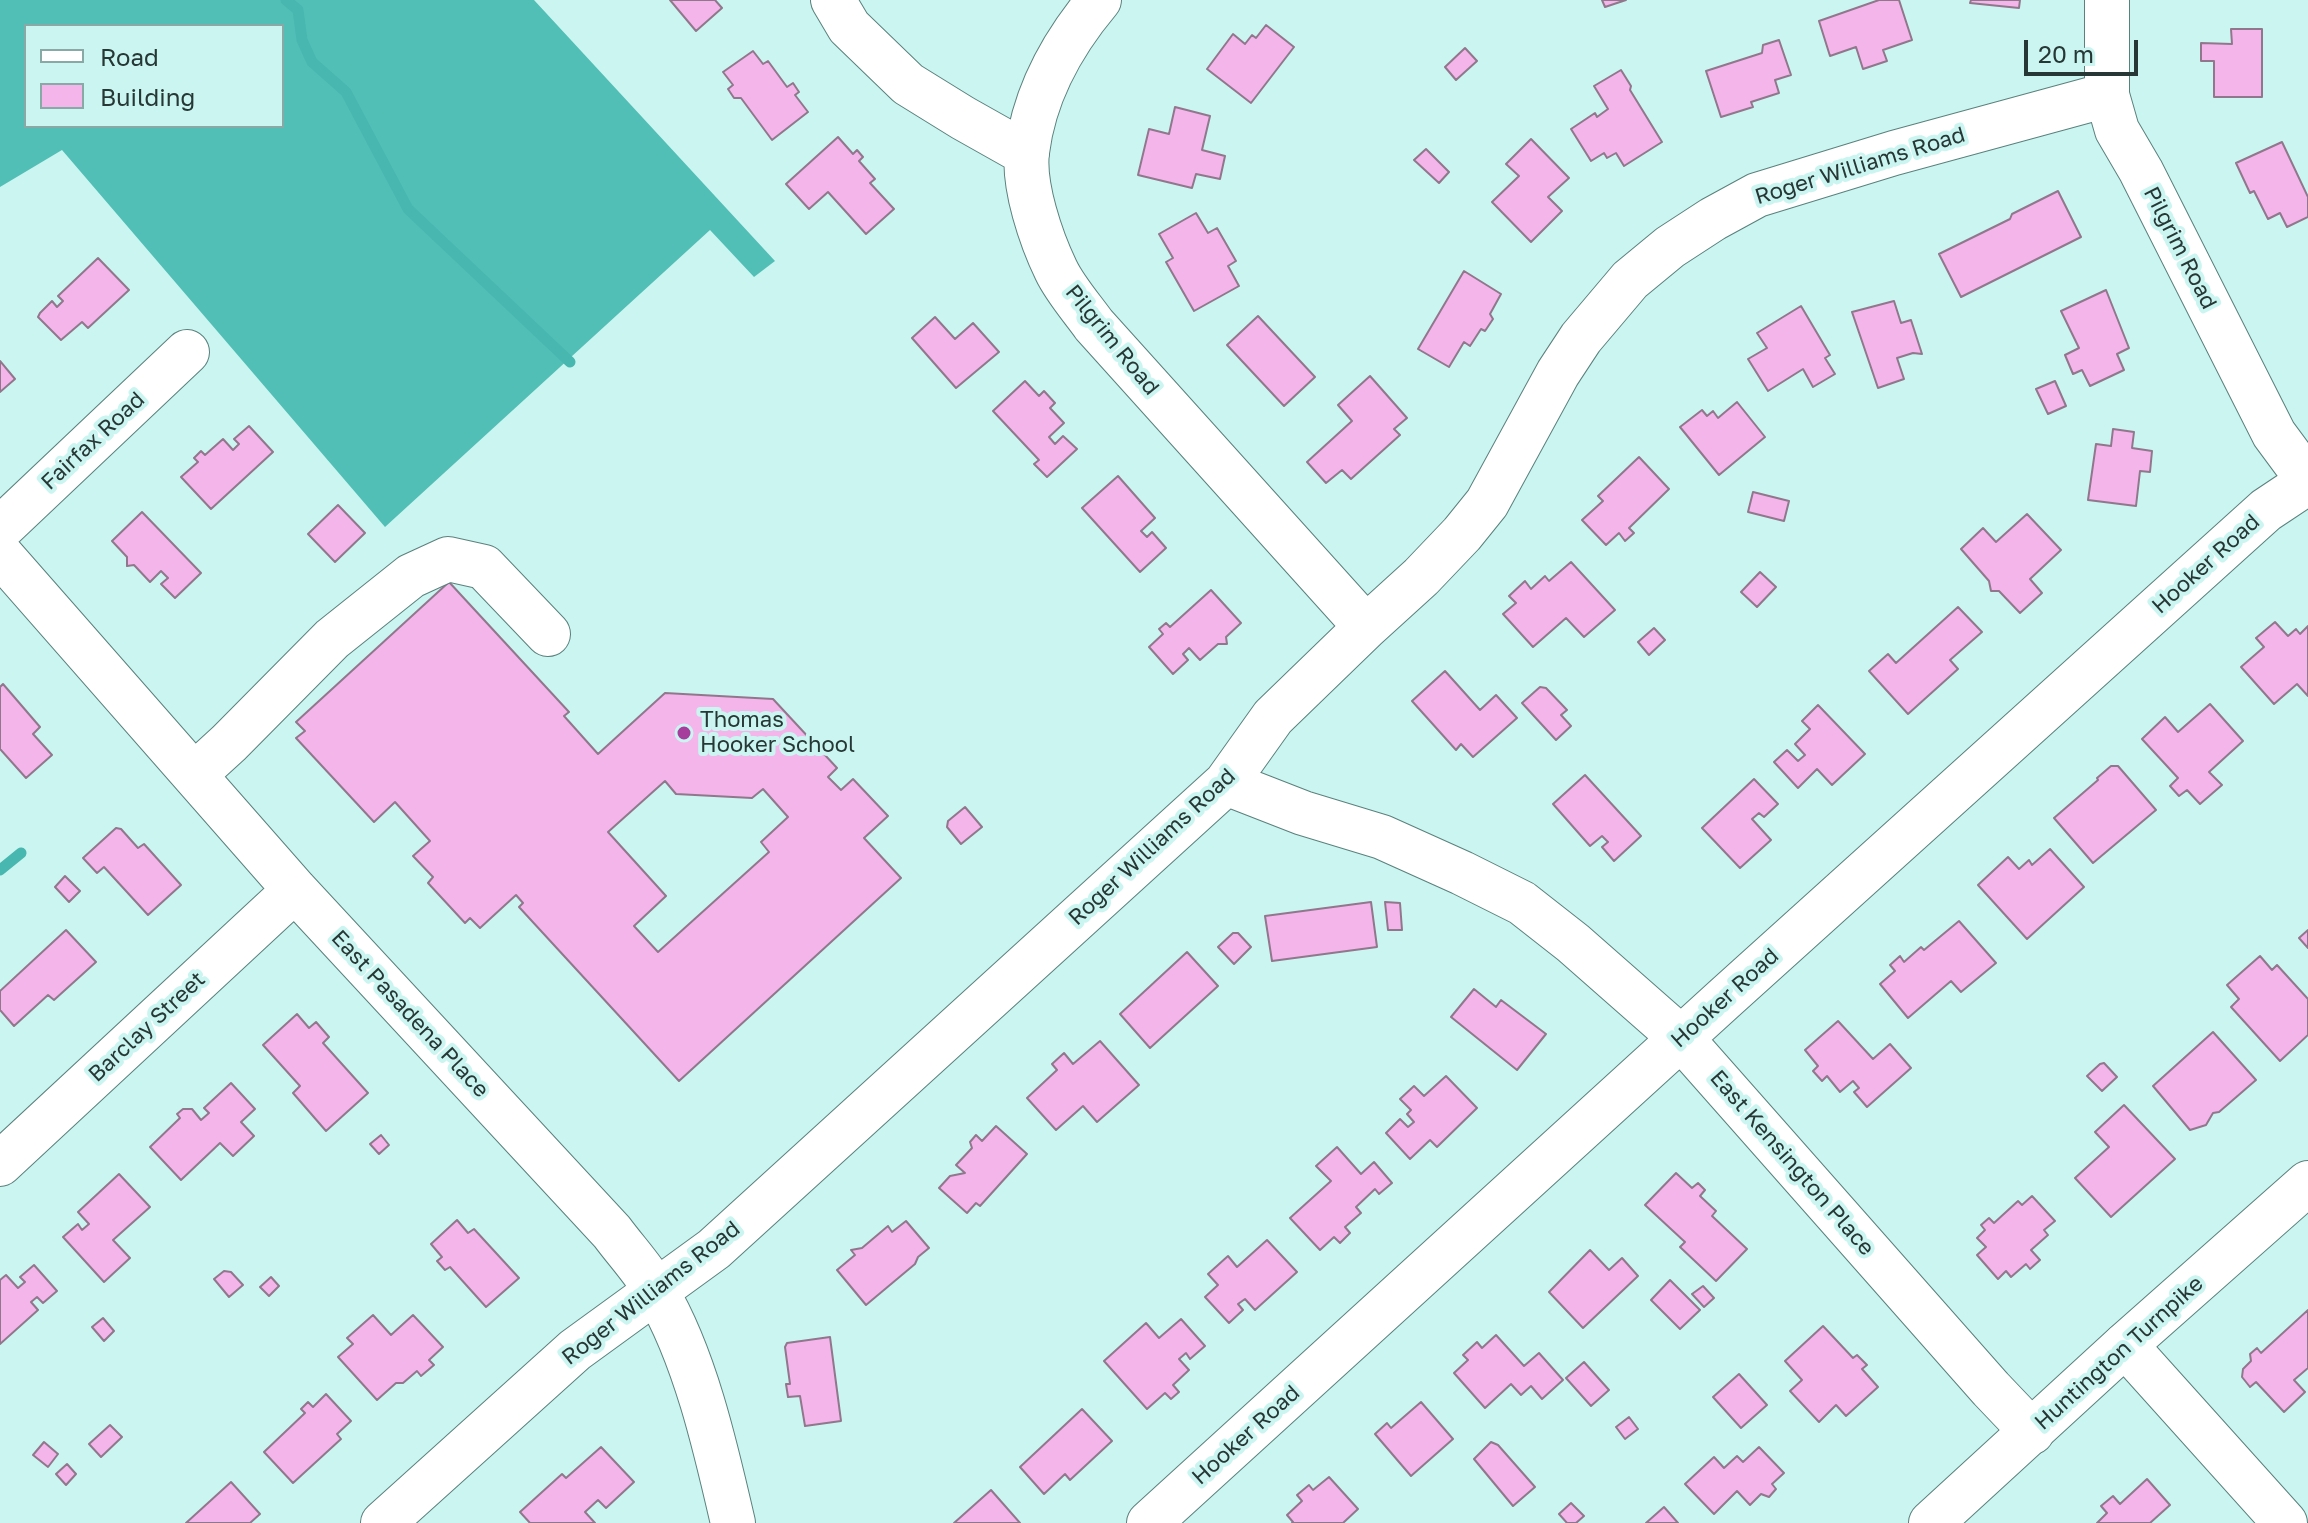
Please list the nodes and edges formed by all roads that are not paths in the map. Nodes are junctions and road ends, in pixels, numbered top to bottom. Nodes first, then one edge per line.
1 (833, 0) edge
2 (1099, 0) edge
3 (2107, 0) edge
4 (2107, 95) junction
5 (1027, 154) junction
6 (187, 352) dead end
7 (2308, 481) edge
8 (0, 529) edge
9 (0, 554) edge
10 (1366, 627) junction
11 (548, 634) dead end
12 (194, 775) junction
13 (1226, 783) junction
14 (295, 890) junction
15 (1681, 1038) junction
16 (0, 1164) edge
17 (2308, 1183) edge
18 (656, 1291) junction
19 (2125, 1345) junction
20 (2032, 1432) junction
21 (383, 1523) edge
22 (733, 1523) edge
23 (1149, 1523) edge
24 (1931, 1523) edge
25 (2285, 1523) edge

1 - 5 street
2 - 5 street, Pilgrim Road
3 - 4 street, Pilgrim Road
4 - 7 street, Pilgrim Road
4 - 10 street, Roger Williams Road
5 - 10 street, Pilgrim Road
6 - 8 street, Fairfax Road
7 - 15 street, Hooker Road
9 - 12 street, East Pasadena Place
10 - 13 street, Roger Williams Road
11 - 12 street
12 - 14 street, East Pasadena Place
13 - 15 street, East Kensington Place
13 - 18 street, Roger Williams Road
14 - 16 street, Barclay Street
14 - 18 street, East Pasadena Place
15 - 20 street, East Kensington Place
15 - 23 street, Hooker Road
17 - 19 street, Huntington Turnpike
18 - 21 street, Roger Williams Road
18 - 22 street, East Pasadena Place
19 - 20 street, Huntington Turnpike
19 - 25 street
20 - 24 street, Huntington Turnpike

